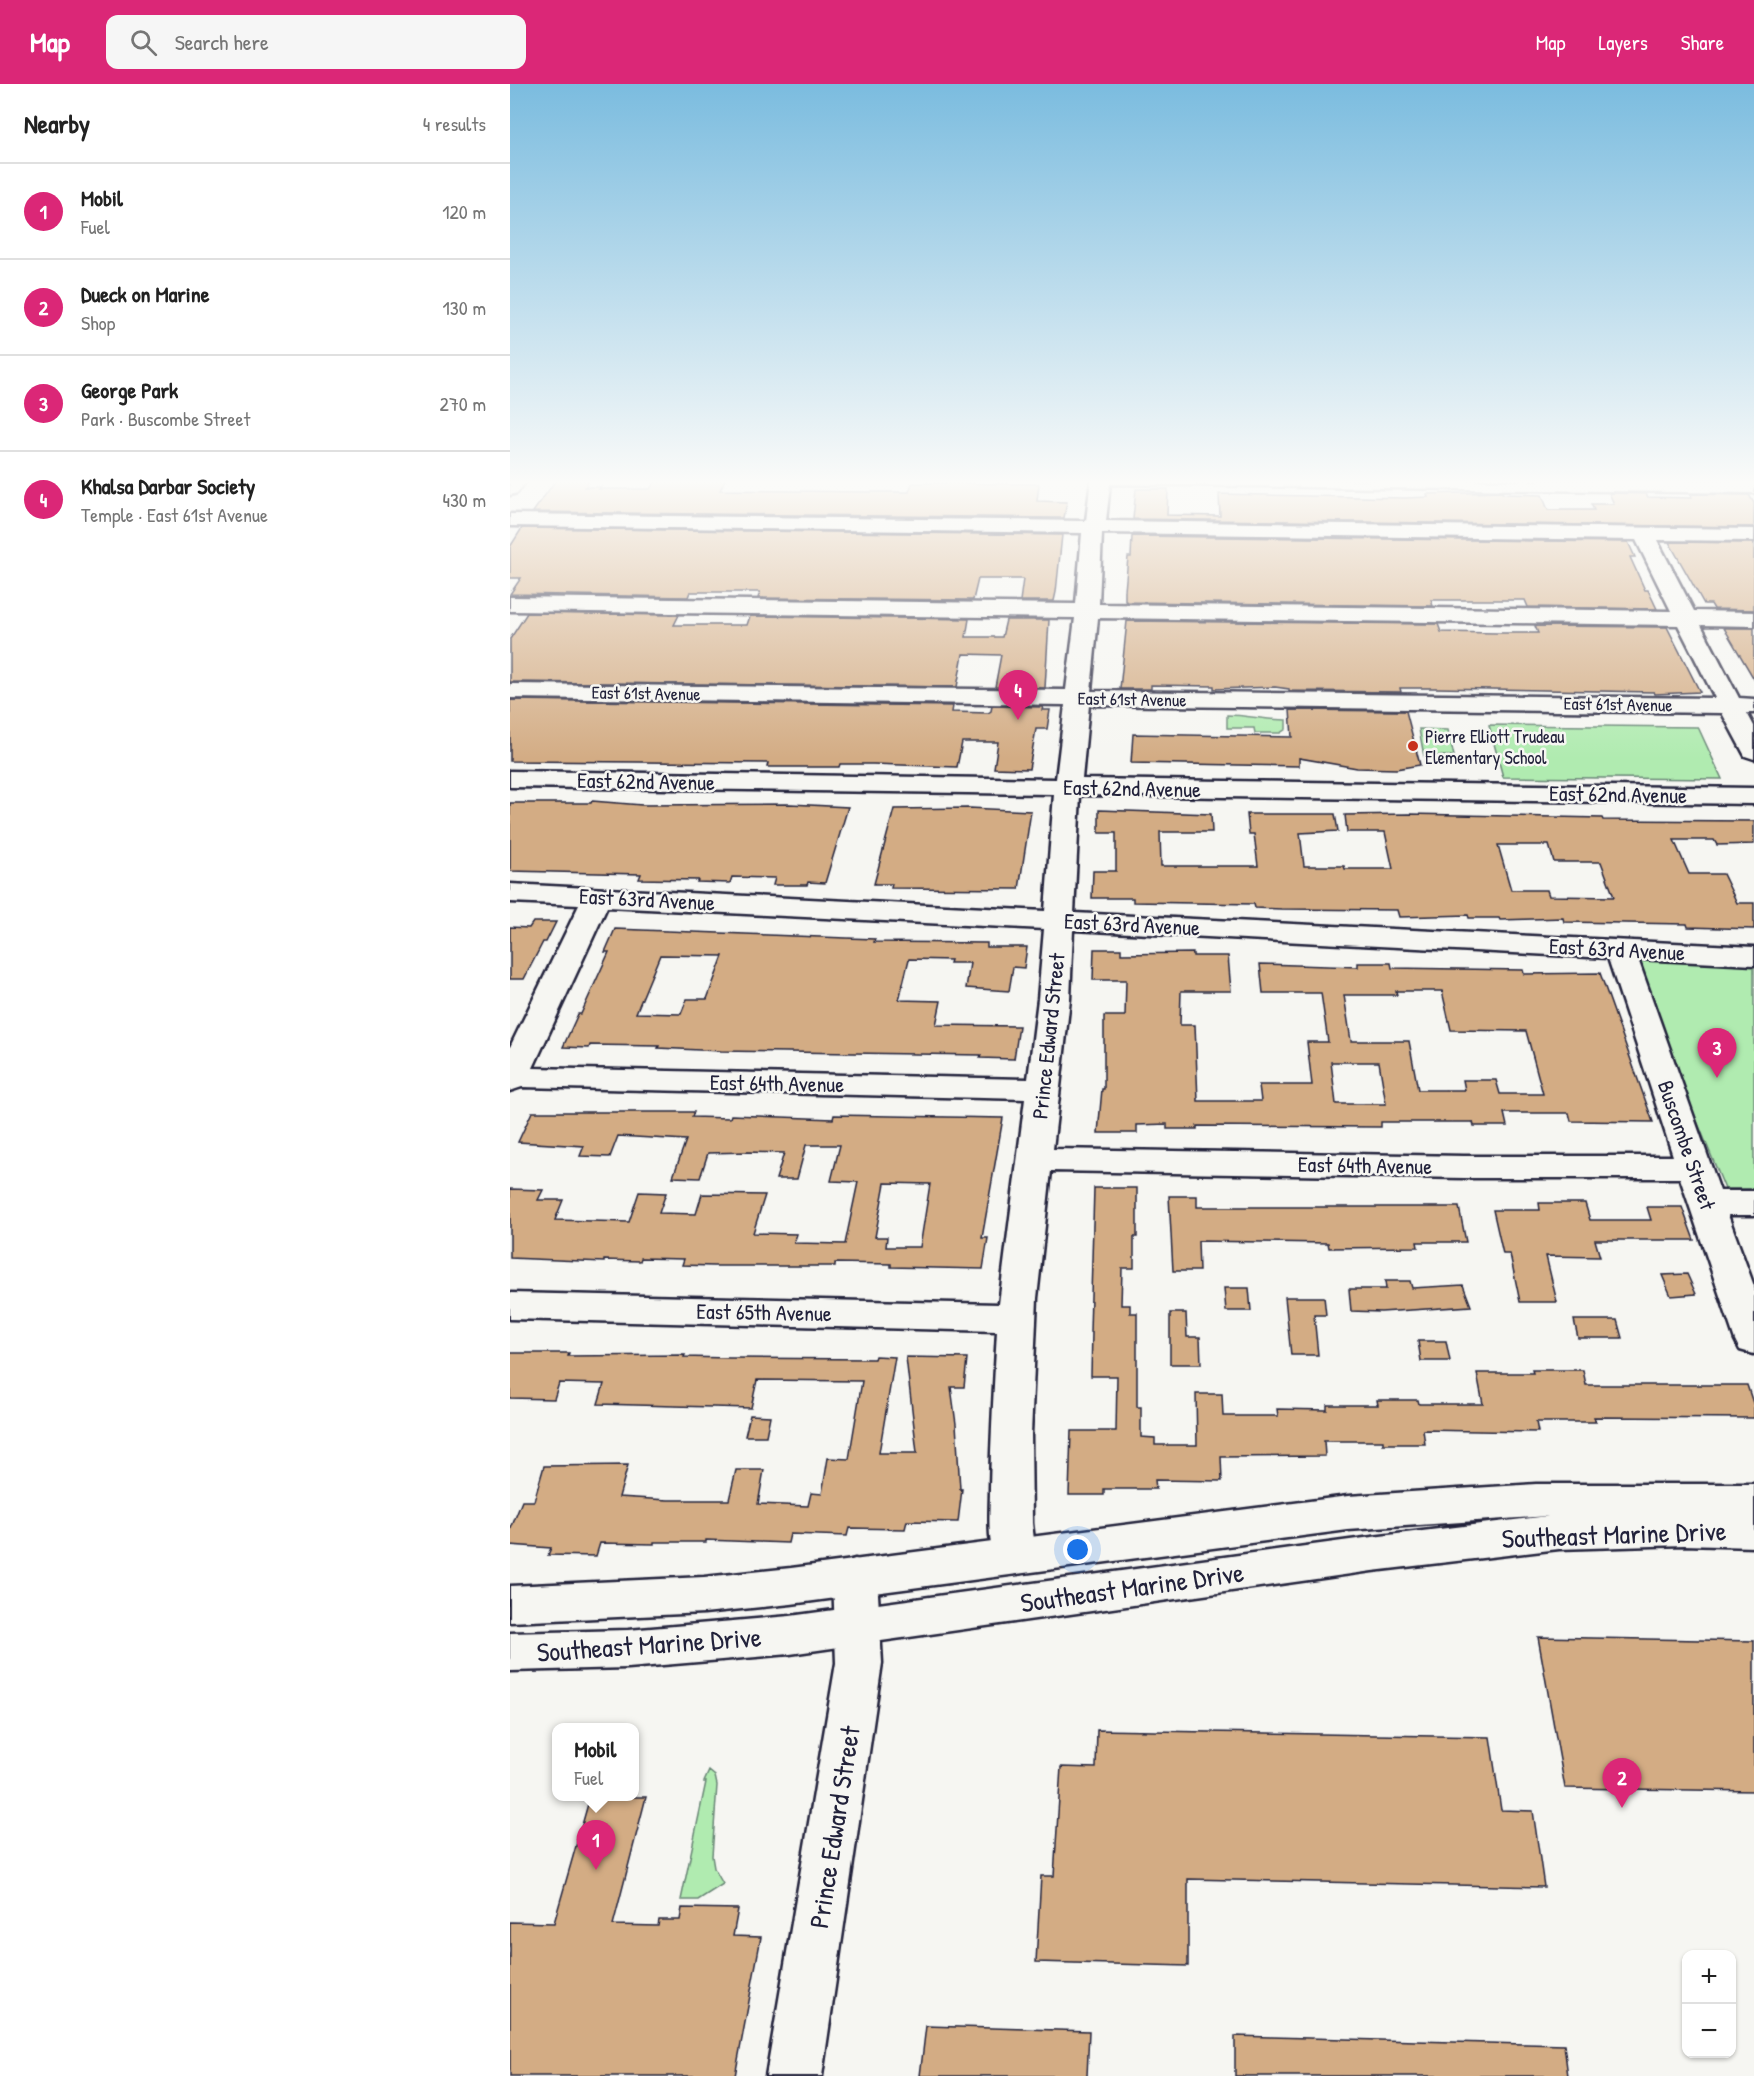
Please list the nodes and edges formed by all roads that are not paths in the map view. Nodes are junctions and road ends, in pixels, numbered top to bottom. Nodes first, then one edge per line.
1 (1091, 573) edge
2 (1663, 573) edge
3 (510, 604) edge
4 (1088, 611) junction
5 (1687, 618) junction
6 (1754, 619) edge
7 (510, 691) edge
8 (1078, 698) junction
9 (1743, 706) edge
10 (1754, 751) edge
11 (510, 779) edge
12 (1068, 787) junction
13 (1754, 796) edge
14 (510, 893) edge
15 (597, 897) junction
16 (1058, 920) junction
17 (1622, 949) junction
18 (1754, 956) edge
19 (511, 1078) edge
20 (1043, 1089) junction
21 (1035, 1160) junction
22 (1695, 1167) junction
23 (1707, 1203) junction
24 (1754, 1203) edge
25 (510, 1306) edge
26 (1017, 1317) junction
27 (1754, 1340) edge
28 (1754, 1500) edge
29 (1754, 1530) edge
30 (1014, 1557) junction
31 (855, 1577) junction
32 (510, 1604) edge
33 (857, 1626) junction
34 (510, 1652) edge
35 (794, 2076) edge

1 - 4 street, Prince Edward Street
2 - 5 street
3 - 4 street
4 - 5 street
4 - 8 street, Prince Edward Street
5 - 6 street
5 - 9 street
7 - 8 street, East 61st Avenue
8 - 9 street, East 61st Avenue
8 - 12 street, Prince Edward Street
9 - 10 street
11 - 12 street, East 62nd Avenue
12 - 13 street, East 62nd Avenue
12 - 16 street, Prince Edward Street
14 - 15 street, East 63rd Avenue
15 - 16 street, East 63rd Avenue
15 - 19 street
16 - 17 street, East 63rd Avenue
16 - 20 street, Prince Edward Street
17 - 18 street, East 63rd Avenue
17 - 22 street, Buscombe Street
19 - 20 street, East 64th Avenue
20 - 21 street, Prince Edward Street
21 - 22 street, East 64th Avenue
21 - 26 street, Prince Edward Street
22 - 23 street, Buscombe Street
23 - 24 street
23 - 27 street, Buscombe Street
25 - 26 street, East 65th Avenue
26 - 30 street, Prince Edward Street
28 - 30 street, Southeast Marine Drive
29 - 33 street, Southeast Marine Drive
30 - 31 street, Southeast Marine Drive
31 - 32 street, Southeast Marine Drive
31 - 33 street, Prince Edward Street
33 - 34 street, Southeast Marine Drive
33 - 35 street, Prince Edward Street

